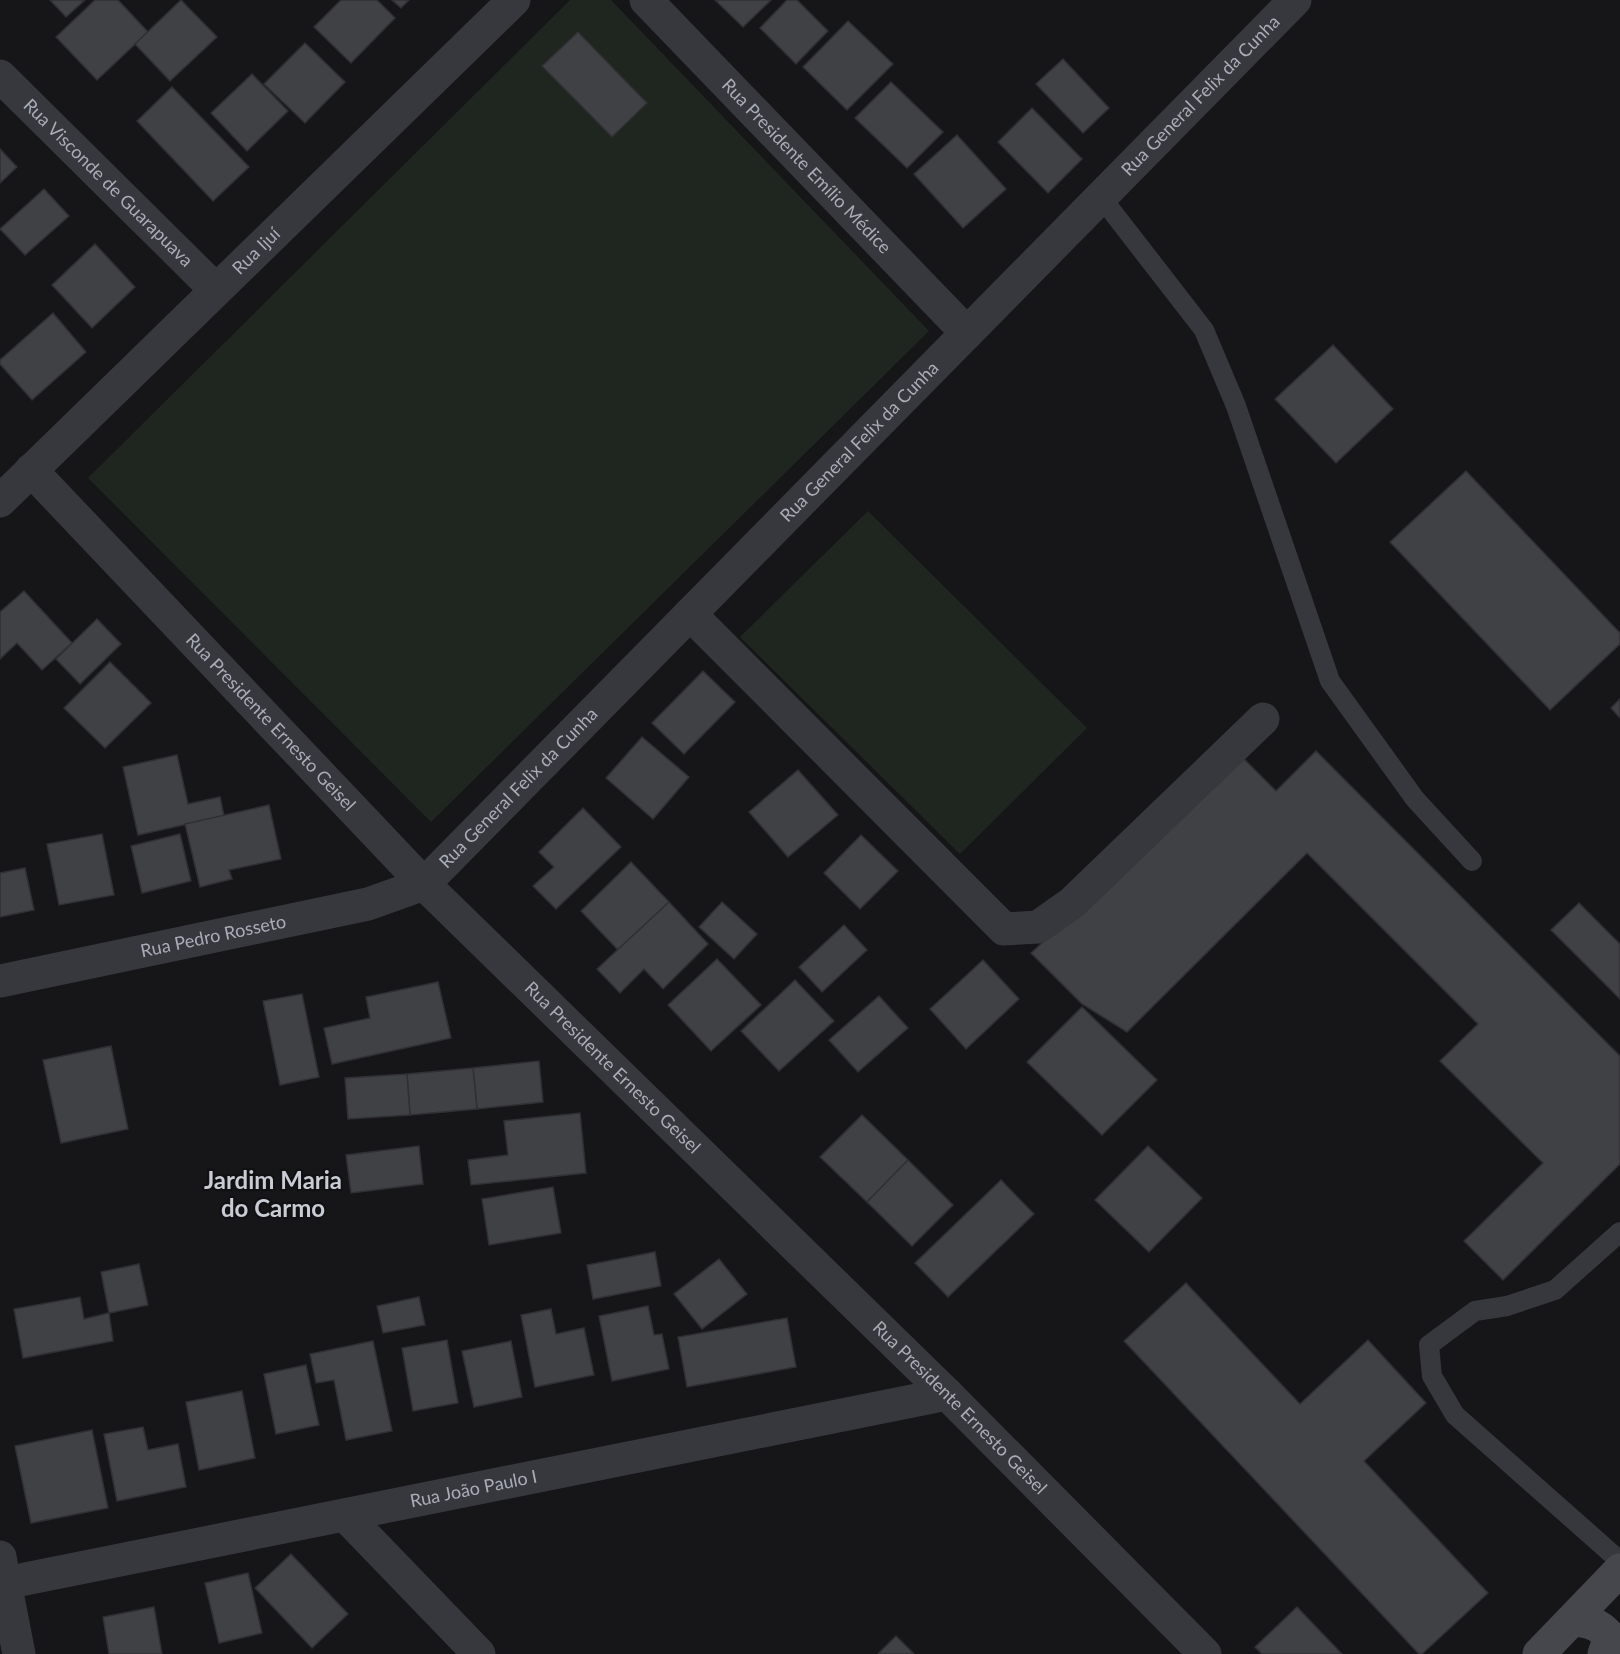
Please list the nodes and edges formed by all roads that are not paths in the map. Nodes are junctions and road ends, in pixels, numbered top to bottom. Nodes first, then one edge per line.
1 (514, 0) edge
2 (646, 0) edge
3 (1295, 0) edge
4 (0, 76) edge
5 (1101, 197) junction
6 (216, 290) junction
7 (967, 333) junction
8 (31, 470) junction
9 (0, 501) edge
10 (690, 614) junction
11 (1263, 719) dead end
12 (1472, 861) dead end
13 (424, 884) junction
14 (0, 981) edge
15 (1620, 1232) edge
16 (948, 1394) junction
17 (345, 1515) junction
18 (1620, 1561) edge
19 (1620, 1570) edge
20 (2, 1575) edge
21 (1573, 1620) junction
22 (19, 1654) edge
23 (479, 1654) edge
24 (1205, 1654) edge
25 (1539, 1654) edge
26 (1604, 1654) edge

1 - 6 street, Rua Ijuí
2 - 7 street, Rua Presidente Emílio Médice
3 - 5 street, Rua General Felix da Cunha
4 - 6 street, Rua Visconde de Guarapuava
5 - 7 street, Rua General Felix da Cunha
5 - 12 lane
6 - 8 street, Rua Ijuí
7 - 10 street, Rua General Felix da Cunha
8 - 9 street, Rua Ijuí
8 - 13 street, Rua Presidente Ernesto Geisel
10 - 11 street
10 - 13 street, Rua General Felix da Cunha
13 - 14 street, Rua Pedro Rosseto
13 - 16 street, Rua Presidente Ernesto Geisel
15 - 18 lane
16 - 17 street, Rua João Paulo I
16 - 24 street, Rua Presidente Ernesto Geisel
17 - 20 street, Rua João Paulo I
17 - 23 street
19 - 21 main road
20 - 22 street
21 - 25 main road
21 - 26 main road

